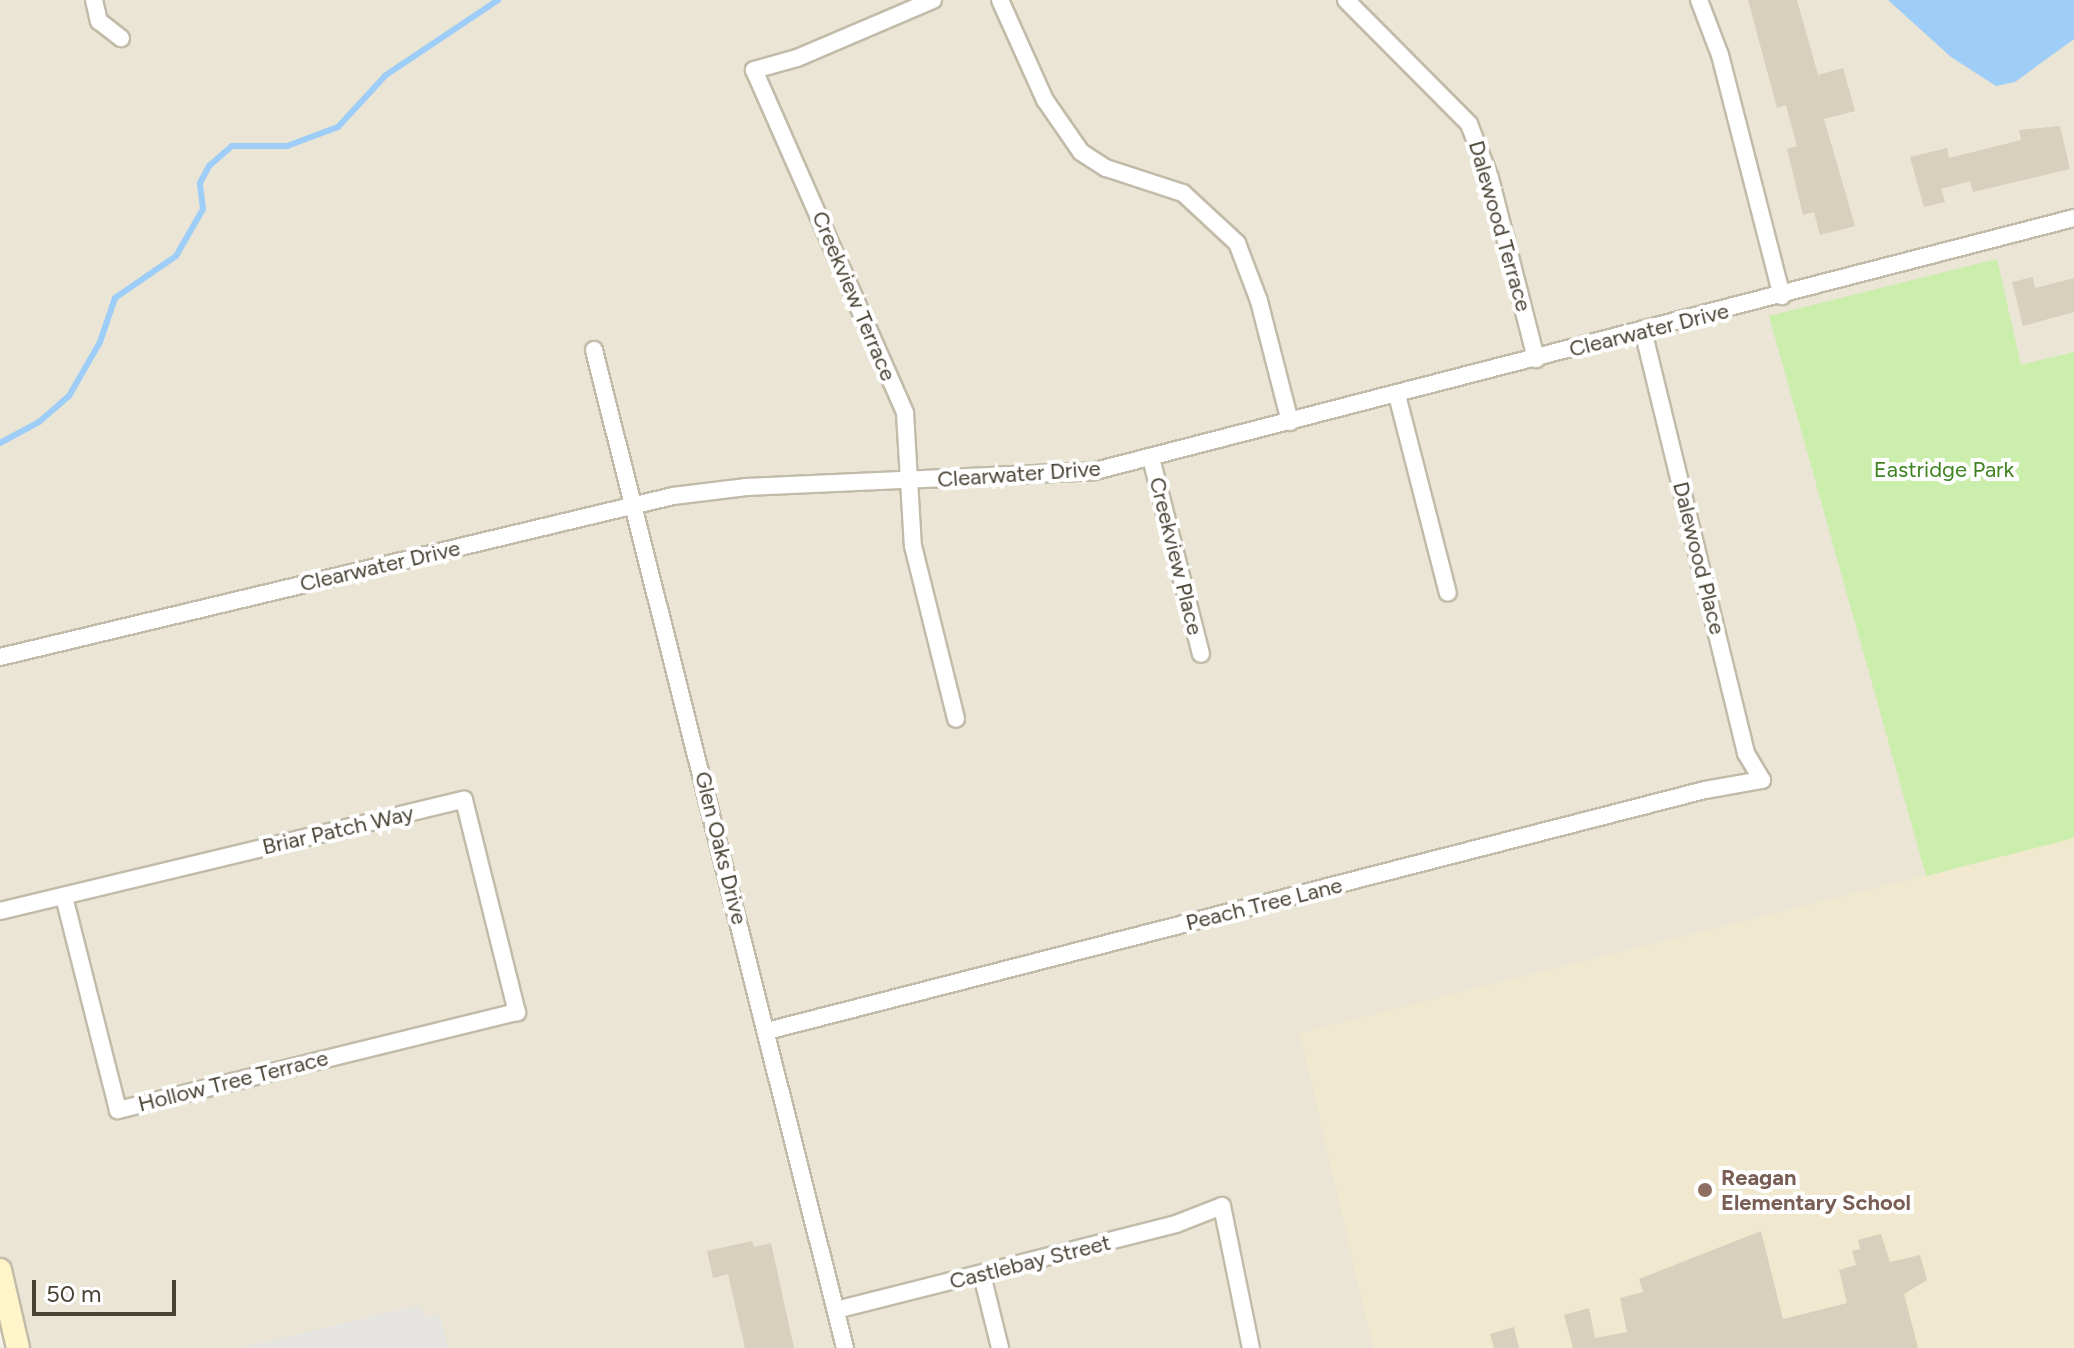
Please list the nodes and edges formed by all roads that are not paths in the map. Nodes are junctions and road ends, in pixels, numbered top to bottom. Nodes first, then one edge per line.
1 (94, 0) edge
2 (933, 0) edge
3 (1000, 0) edge
4 (1346, 0) edge
5 (1699, 0) edge
6 (121, 38) dead end
7 (2074, 218) edge
8 (1782, 296) junction
9 (1644, 333) junction
10 (594, 350) dead end
11 (1536, 359) junction
12 (1397, 395) junction
13 (1290, 422) junction
14 (1151, 458) junction
15 (909, 481) junction
16 (634, 505) junction
17 (1448, 593) dead end
18 (1201, 654) dead end
19 (0, 657) edge
20 (956, 719) dead end
21 (1762, 780) joint
22 (64, 896) junction
23 (0, 911) edge
24 (517, 1012) joint
25 (767, 1031) junction
26 (0, 1270) edge
27 (982, 1275) junction
28 (836, 1310) junction
29 (18, 1348) edge
30 (845, 1348) edge
31 (1000, 1348) edge
32 (1251, 1348) edge

1 - 6 street
2 - 15 street, Creekview Terrace
3 - 13 street
4 - 11 street, Dalewood Terrace
5 - 8 street
7 - 8 street, Clearwater Drive
8 - 9 street, Clearwater Drive
9 - 11 street, Clearwater Drive
9 - 21 street, Dalewood Place
10 - 16 street, Glen Oaks Drive
11 - 12 street, Clearwater Drive
12 - 13 street, Clearwater Drive
12 - 17 street
13 - 14 street, Clearwater Drive
14 - 15 street, Clearwater Drive
14 - 18 street, Creekview Place
15 - 16 street, Clearwater Drive
15 - 20 street, Creekview Terrace
16 - 19 street, Clearwater Drive
16 - 25 street, Glen Oaks Drive
21 - 25 street, Peach Tree Lane
22 - 23 street, Briar Patch Way
22 - 24 street, Briar Patch Way
22 - 24 street, Hollow Tree Terrace
25 - 28 street, Glen Oaks Drive
26 - 29 street
27 - 28 street, Castlebay Street
27 - 31 street
27 - 32 street, Castlebay Street
28 - 30 street, Glen Oaks Drive

